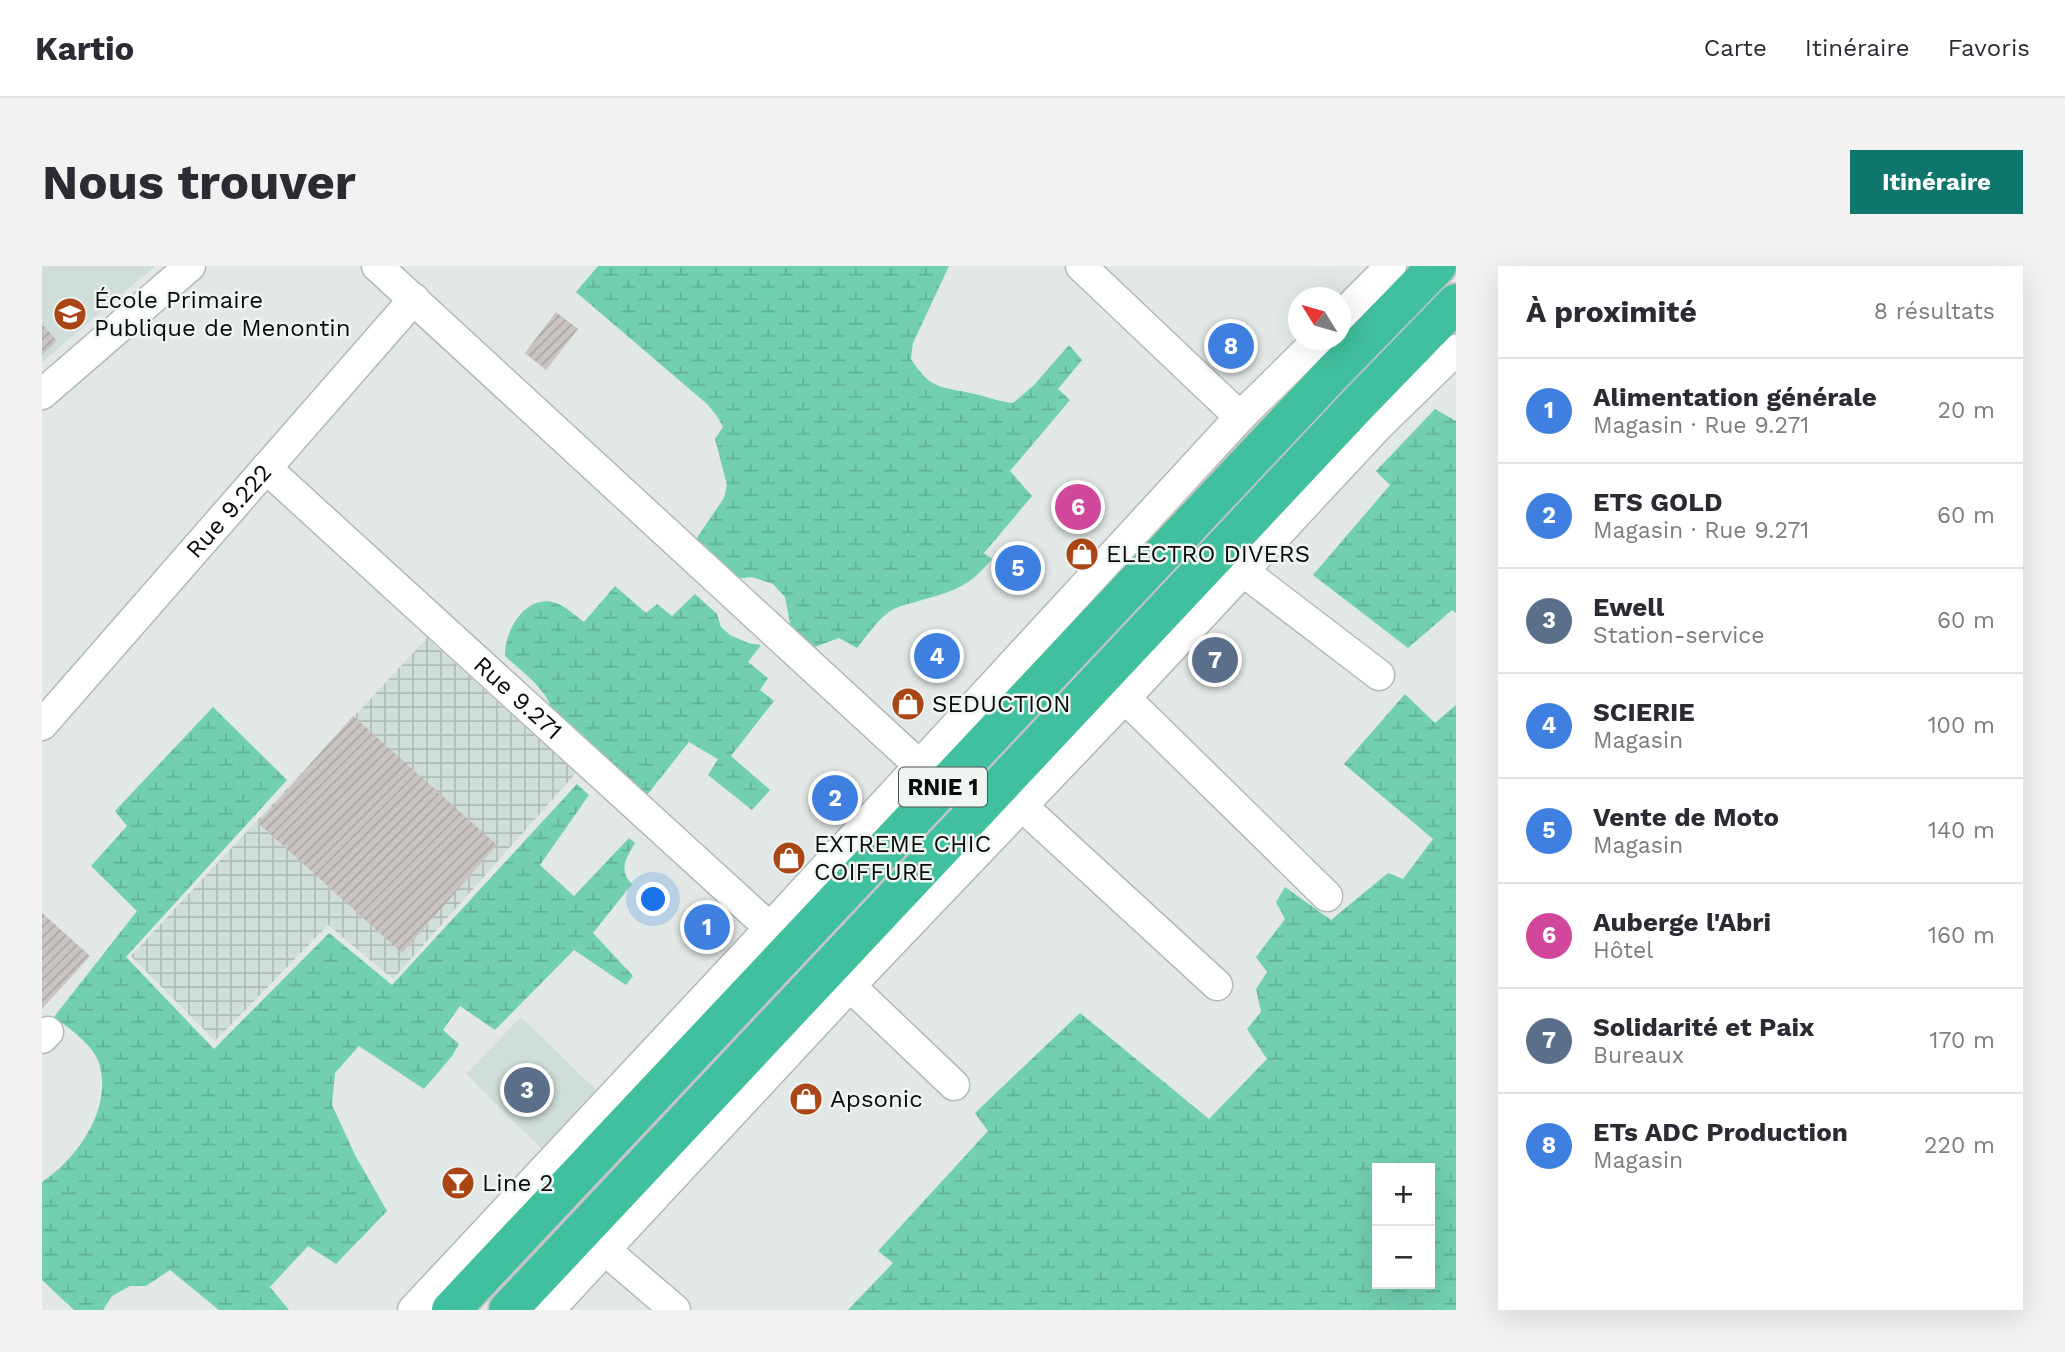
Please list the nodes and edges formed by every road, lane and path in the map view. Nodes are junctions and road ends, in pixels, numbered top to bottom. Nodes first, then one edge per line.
1 (190, 266) edge
2 (377, 266) edge
3 (1081, 266) edge
4 (1391, 266) edge
5 (1437, 266) edge
6 (414, 299) junction
7 (1456, 303) edge
8 (1351, 306) edge
9 (1308, 350) edge
10 (1456, 350) edge
11 (42, 394) edge
12 (1240, 417) junction
13 (266, 468) junction
14 (1243, 571) junction
15 (1379, 675) dead end
16 (1125, 698) junction
17 (42, 725) edge
18 (919, 766) junction
19 (1021, 805) junction
20 (1327, 896) dead end
21 (769, 928) junction
22 (1217, 985) dead end
23 (850, 986) junction
24 (954, 1085) dead end
25 (604, 1249) junction
26 (413, 1310) edge
27 (451, 1310) edge
28 (508, 1310) edge
29 (550, 1310) edge
30 (675, 1310) edge

1 - 11 street
2 - 6 street
3 - 12 street
4 - 8 street
5 - 27 highway, RNIE 1
6 - 13 street, Rue 9.222
6 - 18 street
7 - 28 highway, RNIE 1
9 - 12 street
10 - 14 street
12 - 18 street
13 - 17 street, Rue 9.222
13 - 21 street, Rue 9.271
14 - 15 street
14 - 16 street
16 - 19 street
16 - 20 street
18 - 21 street
19 - 22 street
19 - 23 street
21 - 26 street
23 - 24 street
23 - 25 street
25 - 29 street
25 - 30 street

